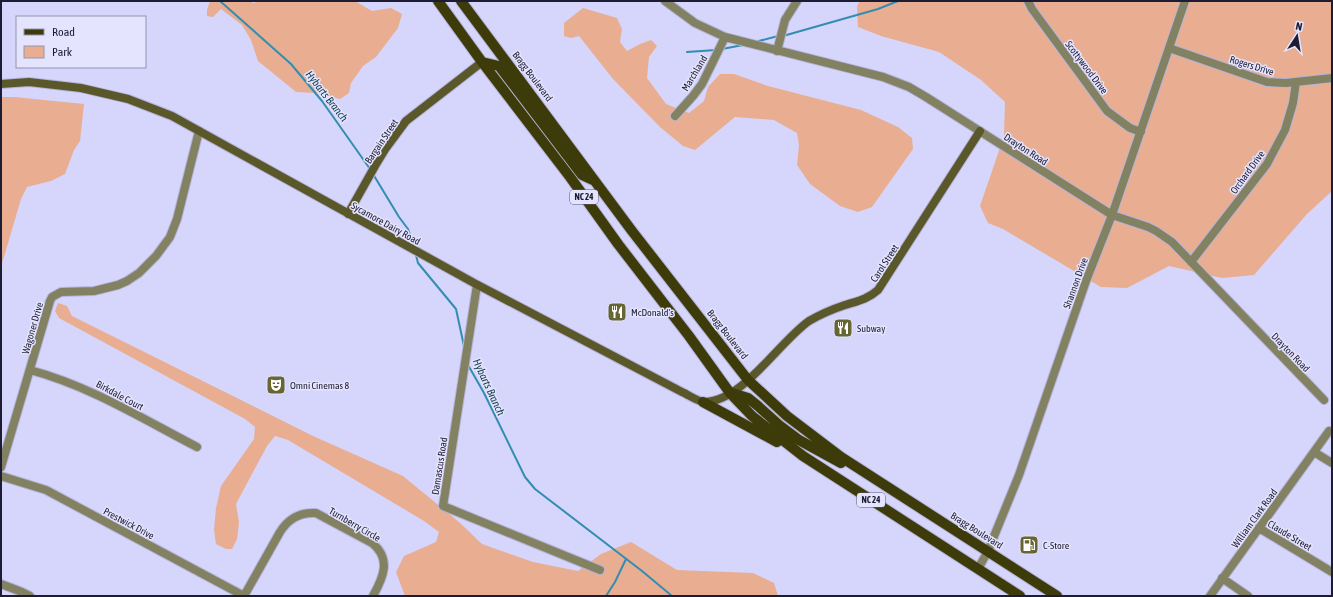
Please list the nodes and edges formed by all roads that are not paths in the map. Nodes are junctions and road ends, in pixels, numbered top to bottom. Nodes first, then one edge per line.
1 (438, 1) edge
2 (461, 1) edge
3 (665, 1) edge
4 (797, 1) edge
5 (1028, 1) edge
6 (1185, 1) edge
7 (725, 37) junction
8 (1169, 48) junction
9 (777, 51) junction
10 (482, 62) junction
11 (1332, 78) edge
12 (1296, 82) junction
13 (1, 84) edge
14 (675, 116) dead end
15 (199, 130) junction
16 (980, 131) junction
17 (1141, 132) junction
18 (597, 182) junction
19 (348, 214) junction
20 (1112, 215) junction
21 (1191, 262) junction
22 (477, 285) junction
23 (30, 370) junction
24 (748, 380) junction
25 (730, 392) junction
26 (1324, 400) dead end
27 (703, 402) junction
28 (1329, 431) dead end
29 (197, 447) dead end
30 (1314, 452) junction
31 (803, 456) junction
32 (1332, 463) edge
33 (1, 467) edge
34 (1, 476) edge
35 (878, 481) junction
36 (1259, 528) junction
37 (988, 551) junction
38 (978, 569) junction
39 (600, 570) dead end
40 (1332, 572) edge
41 (1222, 578) junction
42 (1, 584) edge
43 (30, 596) edge
44 (244, 596) edge
45 (373, 596) edge
46 (1020, 596) edge
47 (1057, 596) edge
48 (1210, 596) edge
49 (1248, 596) edge

1 - 10 main road, NC 24
2 - 18 main road, Bragg Boulevard / NC 24
3 - 7 street, Drayton Road
4 - 9 street
5 - 17 street, Scottywood Drive
6 - 8 street, Shannon Drive
7 - 9 street, Drayton Road
7 - 14 street, Marchland
8 - 12 street, Rogers Drive
8 - 17 street, Shannon Drive
9 - 16 street, Drayton Road
10 - 18 main road
10 - 19 main road, Bargain Street
10 - 25 main road, NC 24
11 - 12 street, Rogers Drive
12 - 21 street, Orchard Drive
13 - 15 main road, Sycamore Dairy Road
15 - 19 main road, Sycamore Dairy Road
15 - 23 street, Wagoner Drive
16 - 20 street, Drayton Road
16 - 24 main road, Carol Street
17 - 20 street, Shannon Drive
18 - 24 main road, Bragg Boulevard / NC 24
19 - 22 main road, Sycamore Dairy Road
20 - 21 street, Drayton Road
20 - 37 street, Shannon Drive
21 - 26 street, Drayton Road
22 - 27 main road, Sycamore Dairy Road
22 - 39 street, Damascus Road
23 - 29 street, Birkdale Court
23 - 33 street, Wagoner Drive
24 - 25 main road
24 - 35 main road, Bragg Boulevard / NC 24
25 - 27 main road
25 - 31 main road, NC 24
25 - 35 main road
27 - 31 main road
28 - 30 street
30 - 32 street
30 - 36 street, William Clark Road
31 - 38 main road, NC 24
34 - 44 street, Prestwick Drive
35 - 37 main road, Bragg Boulevard / NC 24
36 - 40 street, Claude Street
36 - 41 street, William Clark Road
37 - 38 street, Shannon Drive
37 - 47 main road, Bragg Boulevard / NC 24
38 - 46 main road, NC 24
41 - 48 street, William Clark Road
41 - 49 street
42 - 43 street
44 - 45 street, Turnberry Circle

